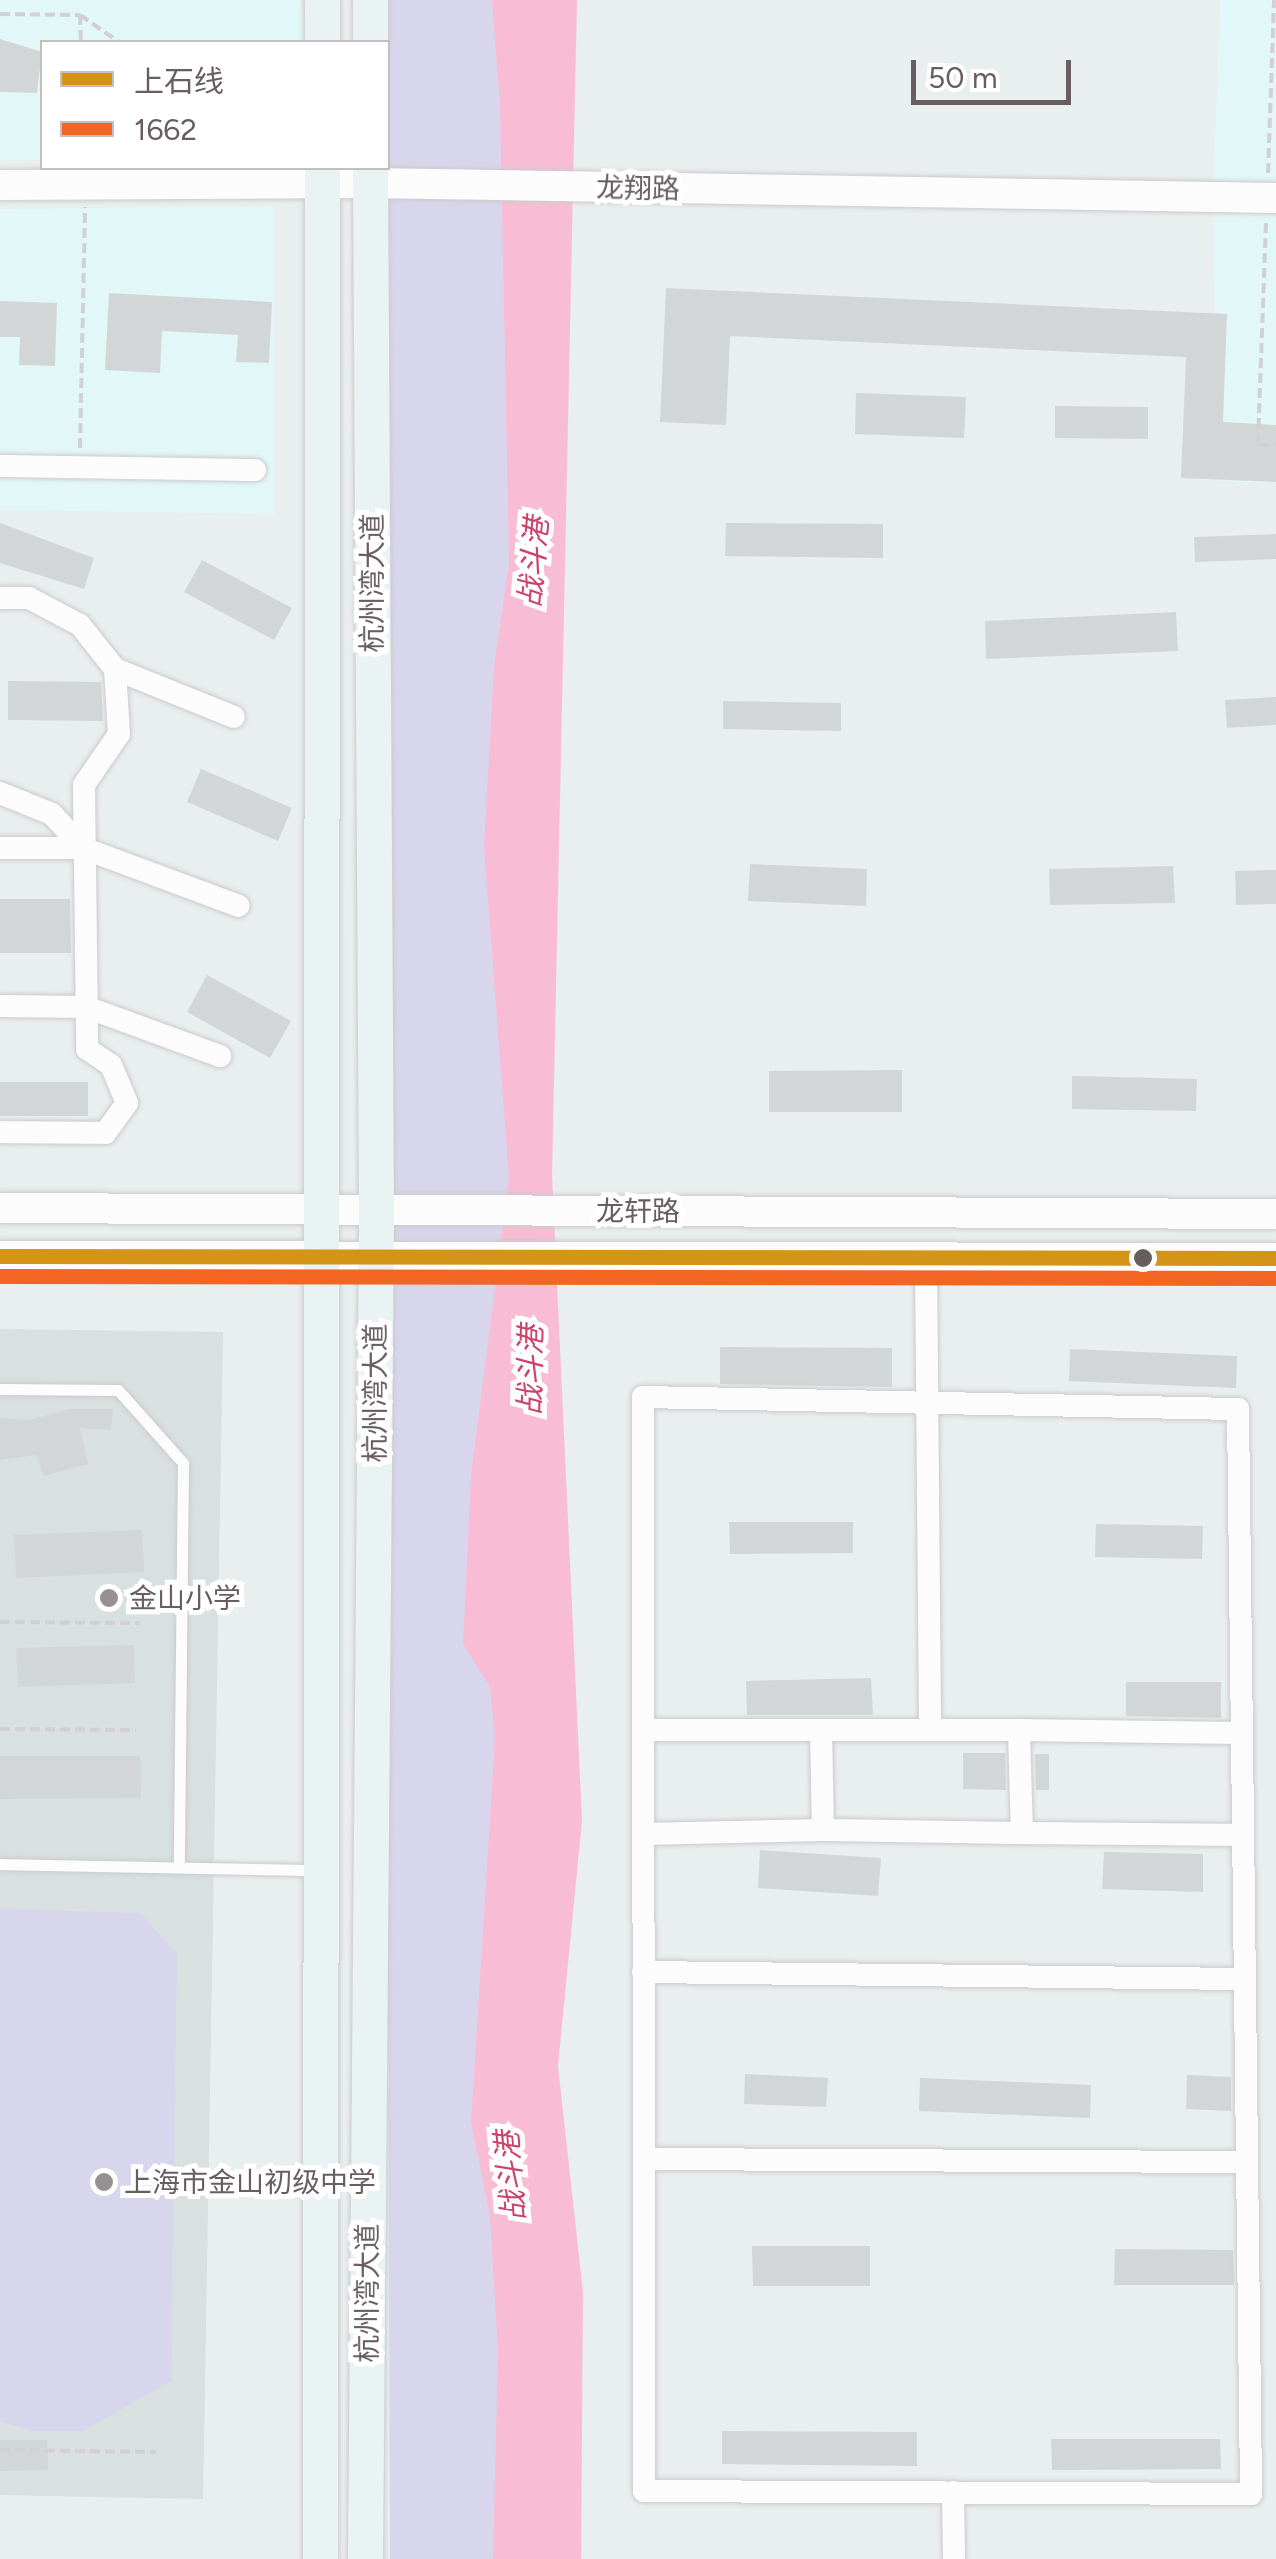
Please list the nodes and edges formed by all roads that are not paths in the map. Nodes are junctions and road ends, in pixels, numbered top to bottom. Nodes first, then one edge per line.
1 (322, 0) edge
2 (370, 0) edge
3 (322, 40) edge
4 (370, 40) edge
5 (370, 175) edge
6 (322, 176) edge
7 (0, 185) edge
8 (1272, 198) edge
9 (0, 466) edge
10 (255, 470) dead end
11 (0, 598) edge
12 (115, 668) junction
13 (234, 717) dead end
14 (0, 792) edge
15 (0, 848) edge
16 (83, 848) junction
17 (239, 906) dead end
18 (0, 1006) edge
19 (86, 1007) junction
20 (220, 1056) dead end
21 (0, 1132) edge
22 (0, 1208) edge
23 (376, 1211) junction
24 (324, 1212) junction
25 (1276, 1214) edge
26 (324, 1254) junction
27 (376, 1255) junction
28 (0, 1256) edge
29 (1276, 1258) edge
30 (926, 1262) junction
31 (0, 1389) edge
32 (929, 1405) junction
33 (643, 1730) junction
34 (821, 1730) junction
35 (930, 1730) junction
36 (1019, 1730) junction
37 (1242, 1733) junction
38 (823, 1830) junction
39 (1022, 1833) junction
40 (643, 1834) junction
41 (1243, 1836) junction
42 (0, 1864) edge
43 (180, 1867) junction
44 (321, 1870) junction
45 (643, 1972) junction
46 (1245, 1979) junction
47 (644, 2159) junction
48 (1247, 2162) junction
49 (953, 2492) junction
50 (320, 2559) edge
51 (365, 2559) edge
52 (954, 2559) edge

1 - 3 main road
2 - 4 main road
5 - 6 street, 龙翔路
5 - 8 street, 龙翔路
5 - 23 main road, 杭州湾大道
6 - 7 street, 龙翔路
6 - 24 main road, 杭州湾大道
9 - 10 street
11 - 12 street
12 - 13 street
12 - 16 street
14 - 16 street
15 - 16 street
16 - 17 street
16 - 19 street
18 - 19 street
19 - 20 street
19 - 21 street
22 - 24 street, 龙轩路
23 - 24 street, 龙轩路
23 - 25 street, 龙轩路
23 - 27 main road, 杭州湾大道
24 - 26 main road, 杭州湾大道
26 - 27 street
26 - 28 street
26 - 44 main road, 杭州湾大道
27 - 30 street
27 - 51 main road, 杭州湾大道
29 - 30 street
30 - 32 street
31 - 43 lane
32 - 33 street
32 - 35 street
32 - 37 street
33 - 34 street
33 - 40 street
34 - 35 street
34 - 38 street
35 - 36 street
36 - 37 street
36 - 39 street
37 - 41 street
38 - 39 street
38 - 40 street
39 - 41 street
40 - 45 street
41 - 46 street
42 - 43 lane
43 - 44 lane
44 - 50 main road, 杭州湾大道
45 - 46 street
45 - 47 street
46 - 48 street
47 - 48 street
47 - 49 street
48 - 49 street
49 - 52 street

